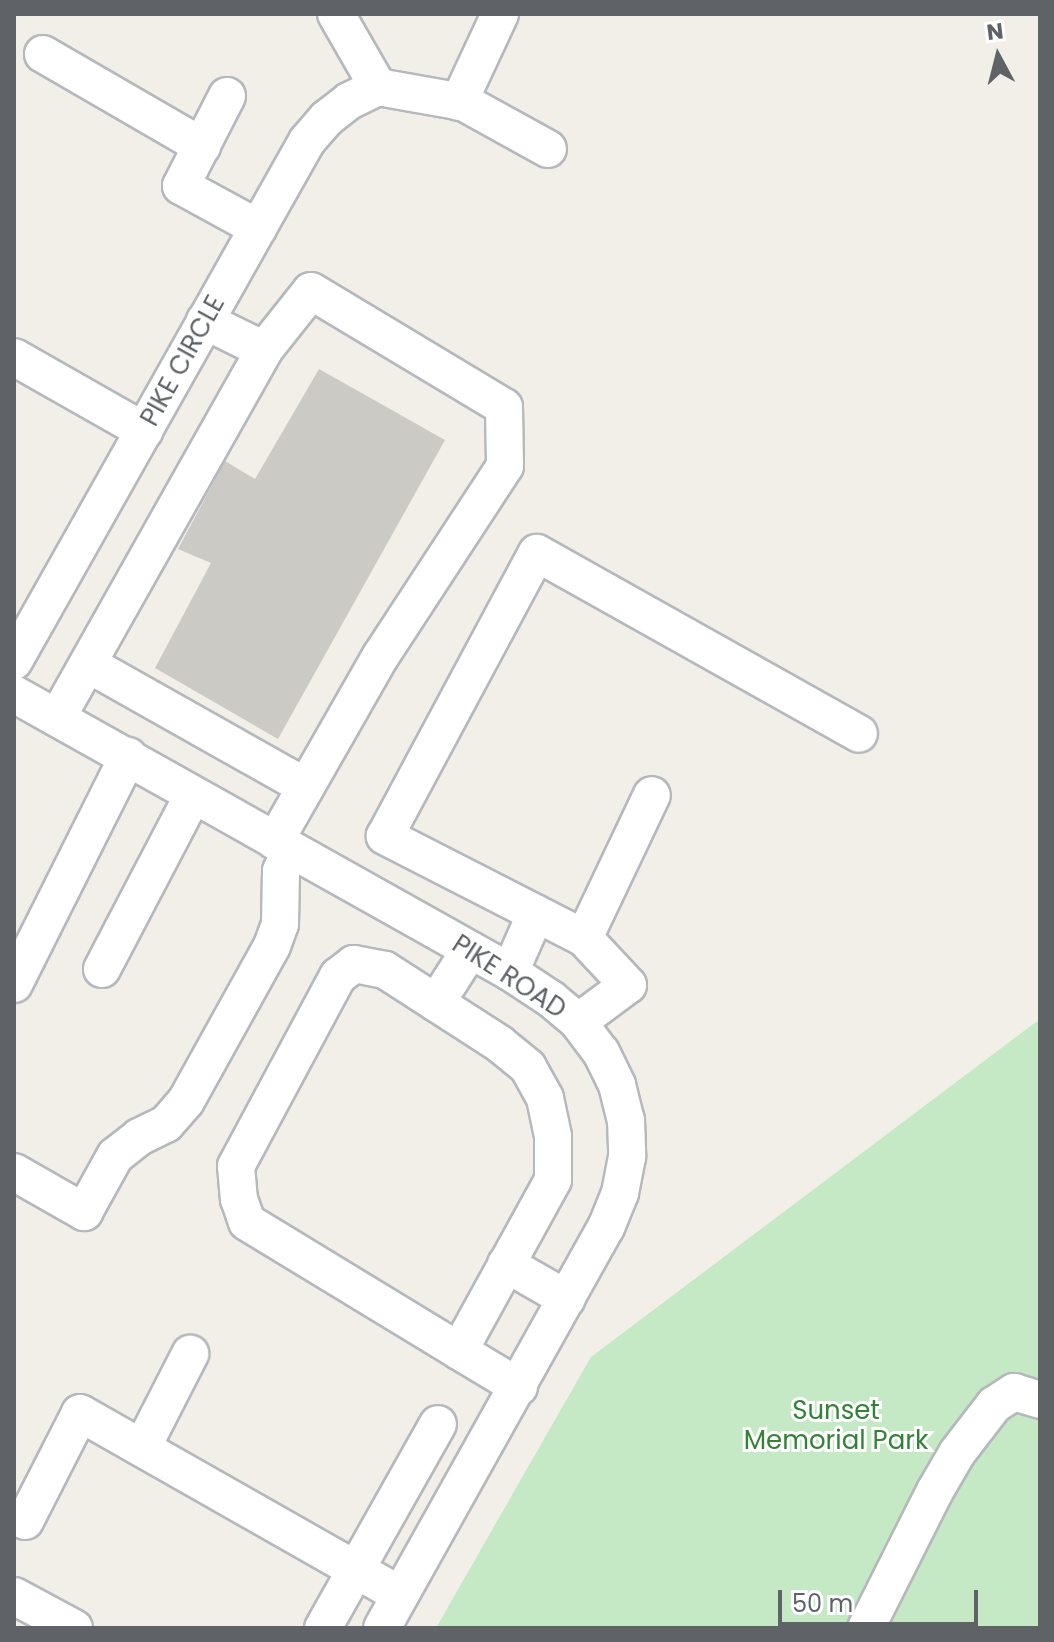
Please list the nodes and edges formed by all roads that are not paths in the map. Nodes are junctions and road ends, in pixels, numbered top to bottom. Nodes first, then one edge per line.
1 (336, 14) edge
2 (500, 14) edge
3 (43, 54) dead end
4 (378, 87) junction
5 (227, 96) dead end
6 (459, 102) junction
7 (202, 146) junction
8 (548, 149) dead end
9 (258, 228) junction
10 (205, 321) junction
11 (264, 350) junction
12 (14, 357) edge
13 (144, 431) junction
14 (14, 661) edge
15 (88, 664) junction
16 (17, 703) edge
17 (57, 718) junction
18 (859, 734) dead end
19 (128, 756) junction
20 (306, 787) junction
21 (193, 795) junction
22 (652, 795) dead end
23 (283, 846) junction
24 (407, 847) junction
25 (379, 899) junction
26 (536, 913) junction
27 (584, 938) junction
28 (470, 950) junction
29 (102, 969) dead end
30 (510, 972) junction
31 (14, 984) edge
32 (436, 1003) junction
33 (578, 1022) junction
34 (14, 1172) edge
35 (506, 1264) junction
36 (567, 1299) junction
37 (459, 1351) junction
38 (190, 1354) dead end
39 (519, 1387) junction
40 (1040, 1400) edge
41 (438, 1424) dead end
42 (142, 1448) junction
43 (25, 1521) dead end
44 (357, 1570) junction
45 (400, 1595) junction
46 (14, 1596) edge
47 (74, 1628) edge
48 (323, 1628) edge
49 (382, 1628) edge
50 (866, 1628) edge

1 - 4 street
2 - 6 street
3 - 7 street
4 - 6 street
4 - 9 street, PIKE CIRCLE
5 - 7 street
6 - 8 street
7 - 9 street
9 - 10 street, PIKE CIRCLE
10 - 11 street
10 - 13 street, PIKE CIRCLE
11 - 15 street
11 - 20 street
12 - 13 street
13 - 14 street, PIKE CIRCLE
15 - 17 street
15 - 20 street
16 - 17 street, PIKE ROAD
17 - 19 street, PIKE ROAD
18 - 24 street
19 - 21 street, PIKE ROAD
19 - 31 street
20 - 23 street
21 - 23 street, PIKE ROAD
21 - 29 street
22 - 27 street
23 - 25 street, PIKE ROAD
23 - 34 street
24 - 25 street
24 - 26 street
25 - 28 street, PIKE ROAD
26 - 27 street
26 - 30 street
27 - 33 street
28 - 30 street, PIKE ROAD
28 - 32 street
30 - 33 street, PIKE ROAD
32 - 35 street
32 - 37 street
33 - 36 street, PIKE ROAD
35 - 36 street
35 - 37 street
36 - 39 street, PIKE ROAD
37 - 39 street
38 - 42 street
39 - 45 street, PIKE ROAD
40 - 50 street
41 - 44 street
42 - 43 street
42 - 44 street
44 - 45 street
44 - 48 street
45 - 49 street, PIKE ROAD
46 - 47 street

